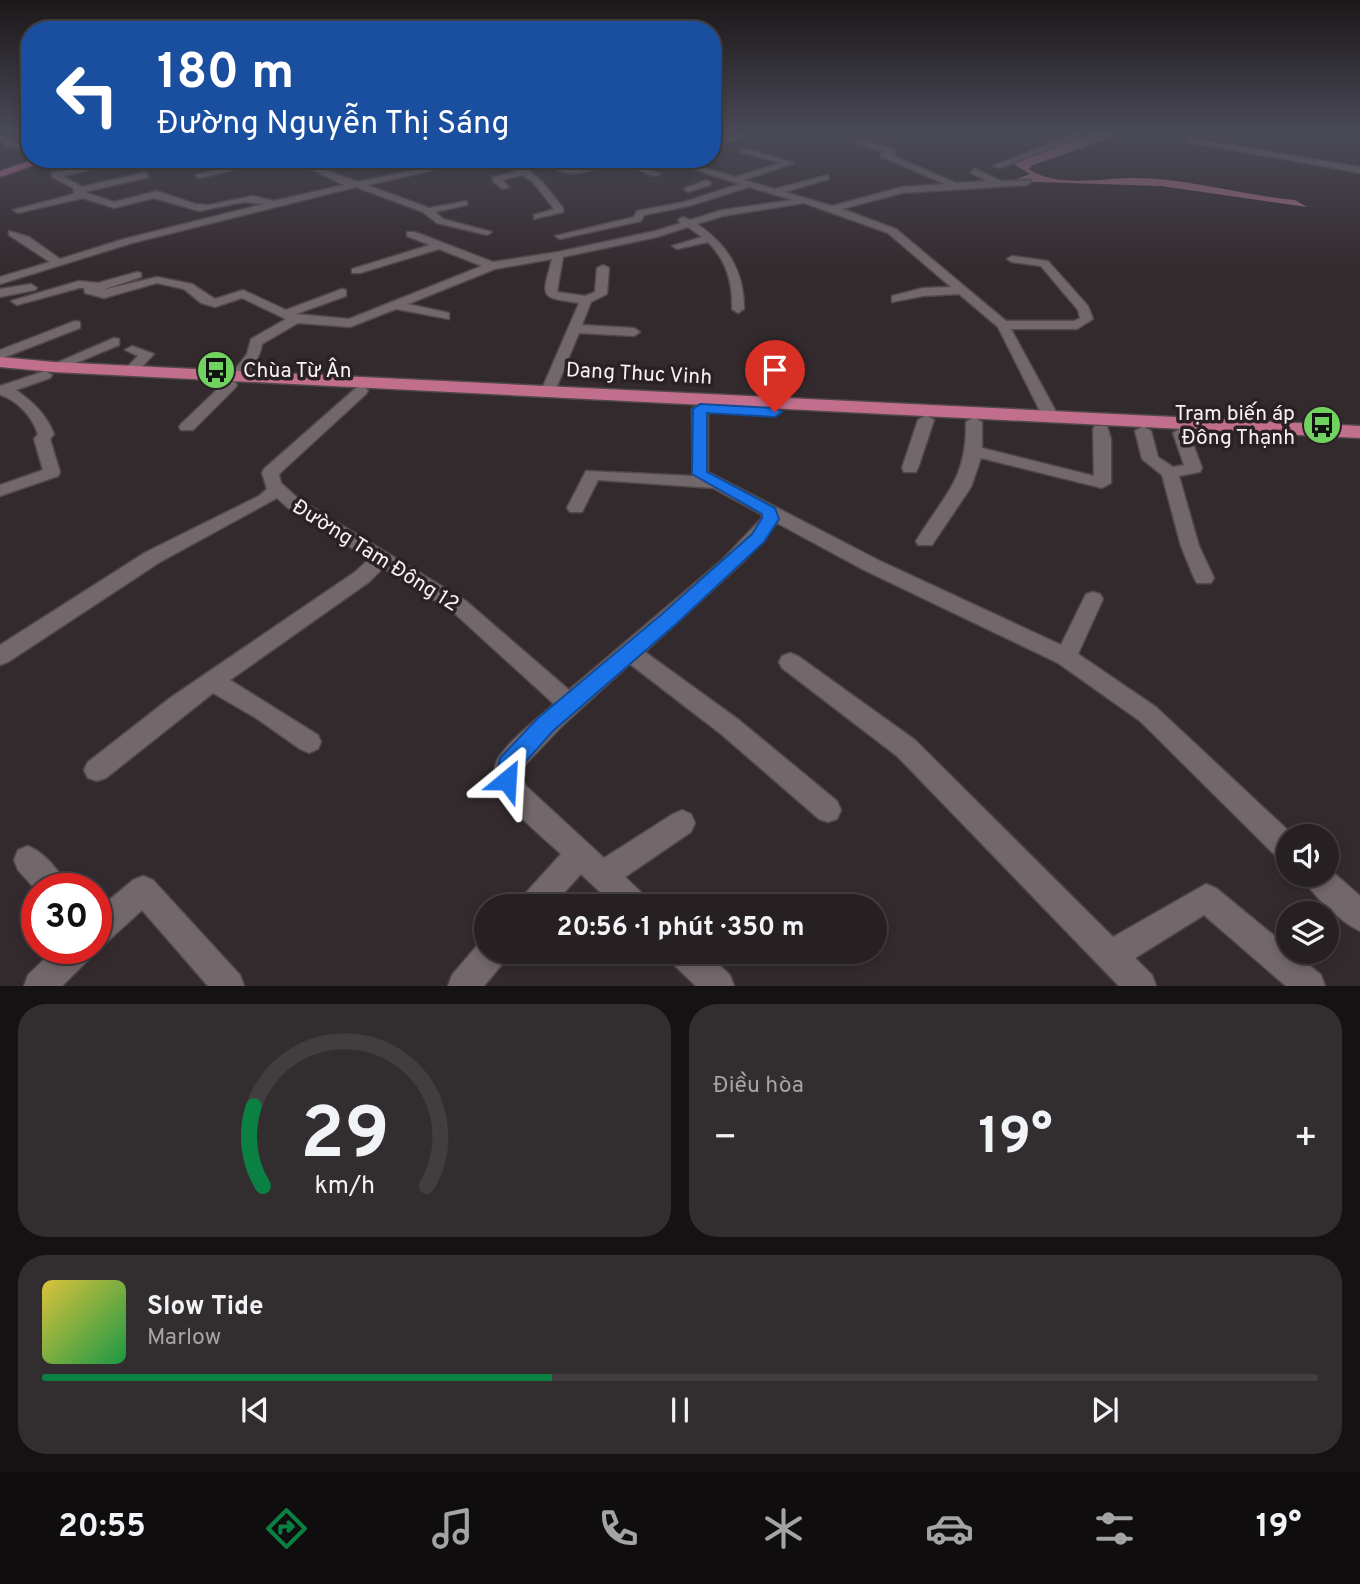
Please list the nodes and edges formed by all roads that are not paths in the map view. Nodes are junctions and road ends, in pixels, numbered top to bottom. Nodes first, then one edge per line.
1 (61, 179) edge
2 (129, 179) edge
3 (340, 179) edge
4 (381, 179) edge
5 (496, 179) edge
6 (535, 179) edge
7 (732, 179) edge
8 (738, 179) edge
9 (818, 179) edge
10 (938, 179) edge
11 (990, 179) edge
12 (735, 180) junction
13 (1027, 182) dead end
14 (706, 183) dead end
15 (354, 184) junction
16 (749, 184) junction
17 (997, 184) junction
18 (954, 186) junction
19 (505, 187) dead end
20 (142, 190) dead end
21 (79, 191) junction
22 (294, 191) dead end
23 (775, 192) junction
24 (305, 196) junction
25 (712, 197) junction
26 (101, 200) junction
27 (803, 201) junction
28 (26, 203) junction
29 (464, 203) dead end
30 (274, 204) junction
31 (663, 209) junction
32 (832, 209) junction
33 (427, 211) junction
34 (43, 213) dead end
35 (30, 219) dead end
36 (688, 223) junction
37 (454, 225) junction
38 (555, 229) junction
39 (486, 232) dead end
40 (13, 233) dead end
41 (711, 239) junction
42 (441, 245) junction
43 (677, 246) dead end
44 (581, 251) junction
45 (558, 255) junction
46 (1012, 259) dead end
47 (59, 262) junction
48 (492, 266) junction
49 (603, 268) dead end
50 (356, 271) dead end
51 (138, 275) dead end
52 (0, 281) edge
53 (36, 286) dead end
54 (99, 287) junction
55 (962, 290) junction
56 (0, 293) edge
57 (342, 293) dead end
58 (896, 299) dead end
59 (586, 300) junction
60 (17, 301) dead end
61 (396, 305) junction
62 (738, 309) dead end
63 (291, 316) junction
64 (445, 316) dead end
65 (1003, 325) junction
66 (75, 326) dead end
67 (576, 329) junction
68 (634, 332) dead end
69 (114, 342) dead end
70 (132, 350) dead end
71 (0, 355) edge
72 (0, 362) edge
73 (0, 371) edge
74 (50, 371) junction
75 (130, 371) junction
76 (233, 380) junction
77 (3, 390) edge
78 (360, 391) junction
79 (548, 391) junction
80 (700, 409) junction
81 (926, 420) junction
82 (974, 422) junction
83 (1053, 422) junction
84 (187, 427) dead end
85 (1101, 429) junction
86 (1143, 431) junction
87 (1360, 432) edge
88 (1181, 433) junction
89 (1360, 442) edge
90 (973, 451) junction
91 (910, 468) dead end
92 (1170, 473) junction
93 (716, 483) junction
94 (277, 489) junction
95 (0, 491) edge
96 (576, 508) dead end
97 (769, 511) junction
98 (925, 541) dead end
99 (383, 557) junction
100 (1204, 578) dead end
101 (1093, 599) dead end
102 (3, 651) edge
103 (631, 653) junction
104 (1066, 657) junction
105 (790, 662) dead end
106 (212, 681) junction
107 (569, 704) junction
108 (309, 742) dead end
109 (97, 770) dead end
110 (828, 810) dead end
111 (682, 823) dead end
112 (1276, 837) edge
113 (580, 854) junction
114 (28, 860) dead end
115 (40, 873) edge
116 (602, 875) junction
117 (1329, 887) edge
118 (544, 894) edge
119 (622, 894) edge
120 (1360, 916) edge
121 (112, 917) edge
122 (1111, 955) junction
123 (61, 964) edge
124 (481, 964) edge
125 (696, 964) edge
126 (39, 985) edge
127 (229, 985) edge
128 (463, 985) edge
129 (719, 985) edge
130 (1141, 985) edge
131 (1310, 985) edge

1 - 21 street
2 - 21 street
3 - 15 street
4 - 15 street
5 - 19 street
6 - 38 street
7 - 12 street
8 - 12 street
9 - 23 street
10 - 18 street
11 - 17 street
12 - 16 street
13 - 17 street
14 - 25 street
15 - 24 street
15 - 33 street
16 - 23 street
16 - 25 street
17 - 18 street
18 - 32 street
20 - 26 street
21 - 26 street
21 - 28 street
21 - 28 street
22 - 24 street
23 - 27 street
24 - 30 street
25 - 31 street
26 - 30 street
27 - 32 street
27 - 36 street
28 - 34 street
28 - 35 street
29 - 33 street
30 - 47 street
31 - 36 street
31 - 38 street
32 - 55 street
33 - 37 street
36 - 41 street
36 - 44 street
37 - 39 street
37 - 42 street
38 - 44 street
40 - 47 street
41 - 43 street
41 - 62 street
42 - 48 street
42 - 50 street
44 - 45 street
45 - 48 street
45 - 59 street
46 - 65 street
47 - 52 street
48 - 61 street
49 - 59 street
51 - 54 street
53 - 56 street
54 - 60 street
54 - 63 street
55 - 58 street
55 - 65 street
57 - 63 street
59 - 67 street
61 - 63 street
61 - 64 street
63 - 76 street
65 - 83 street
66 - 71 street
67 - 68 street
67 - 79 street
69 - 74 street
70 - 75 street
72 - 74 main road, Dang Thuc Vinh
73 - 74 main road, Dang Thuc Vinh
74 - 75 main road, Dang Thuc Vinh
74 - 76 main road, Dang Thuc Vinh
74 - 77 street
75 - 76 main road, Dang Thuc Vinh
76 - 78 main road, Dang Thuc Vinh
76 - 79 main road, Dang Thuc Vinh
76 - 84 street
77 - 95 street
78 - 80 main road, Dang Thuc Vinh
78 - 94 street
79 - 83 main road, Dang Thuc Vinh
80 - 81 main road, Dang Thuc Vinh
80 - 93 street
81 - 82 main road, Dang Thuc Vinh
81 - 91 street
82 - 83 main road, Dang Thuc Vinh
82 - 90 street
83 - 85 main road, Dang Thuc Vinh
83 - 87 main road, Dang Thuc Vinh
85 - 86 main road, Dang Thuc Vinh
85 - 90 street
86 - 88 main road, Dang Thuc Vinh
86 - 92 street
88 - 89 main road, Dang Thuc Vinh
88 - 92 street
90 - 98 street
92 - 100 street
93 - 96 street
93 - 97 street
94 - 99 street, Đường Tam Đông 12
94 - 102 street
97 - 103 street
97 - 104 street
99 - 106 street
99 - 107 street, Đường Tam Đông 12
101 - 104 street
103 - 107 street
103 - 110 street
104 - 112 street
105 - 122 street
106 - 108 street
106 - 109 street
107 - 113 street
111 - 116 street
113 - 116 street
113 - 118 street
114 - 115 street
116 - 119 street
117 - 120 street
121 - 127 street
122 - 130 street
122 - 131 street
123 - 126 street
124 - 128 street
125 - 129 street

